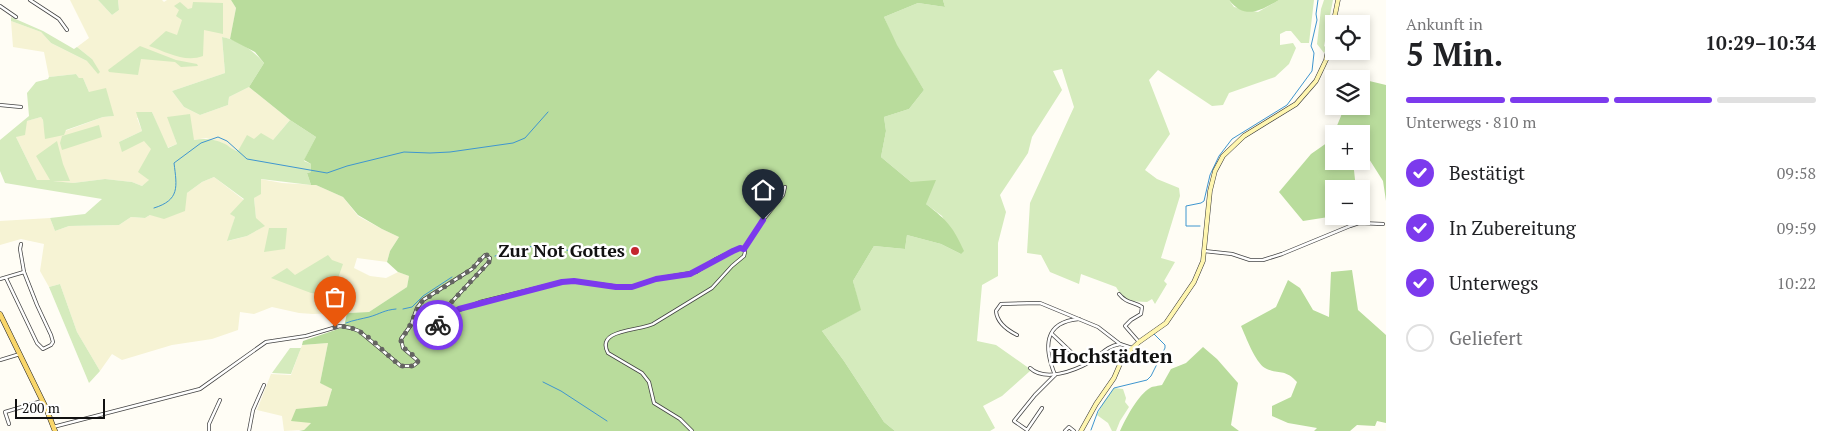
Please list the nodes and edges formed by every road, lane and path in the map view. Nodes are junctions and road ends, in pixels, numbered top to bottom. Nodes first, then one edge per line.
1 (30, 0) edge
2 (1338, 0) edge
3 (0, 6) edge
4 (16, 18) dead end
5 (67, 30) dead end
6 (0, 105) edge
7 (21, 106) dead end
8 (785, 187) dead end
9 (1383, 224) dead end
10 (21, 244) dead end
11 (744, 249) junction
12 (1204, 251) junction
13 (24, 272) junction
14 (6, 278) junction
15 (0, 279) edge
16 (1119, 294) dead end
17 (0, 314) edge
18 (1068, 314) junction
19 (1081, 319) junction
20 (1068, 321) junction
21 (1052, 334) junction
22 (1018, 335) dead end
23 (1139, 342) junction
24 (1120, 344) junction
25 (1132, 348) junction
26 (1071, 352) dead end
27 (20, 354) junction
28 (0, 360) edge
29 (1030, 368) dead end
30 (1055, 375) junction
31 (264, 385) dead end
32 (220, 400) dead end
33 (42, 401) junction
34 (1042, 408) dead end
35 (9, 424) dead end
36 (54, 429) edge
37 (209, 431) edge
38 (249, 431) edge
39 (692, 431) edge
40 (1065, 431) edge
41 (1074, 431) edge
42 (1081, 431) edge

1 - 5 street
2 - 12 main road
3 - 4 street
6 - 7 street
8 - 11 street
9 - 12 street
10 - 13 street
11 - 36 street
11 - 39 street
12 - 23 main road
13 - 14 street
13 - 14 street
14 - 15 street
16 - 23 street
17 - 27 main road
18 - 19 street
18 - 20 street
18 - 22 street
19 - 20 street
19 - 24 street
20 - 21 street
21 - 26 street
21 - 30 street
23 - 25 main road
24 - 25 street
24 - 30 street
25 - 42 main road
27 - 28 street
27 - 33 main road
29 - 30 street
30 - 34 street
31 - 38 street
32 - 37 street
33 - 35 street
33 - 36 main road
40 - 41 street

